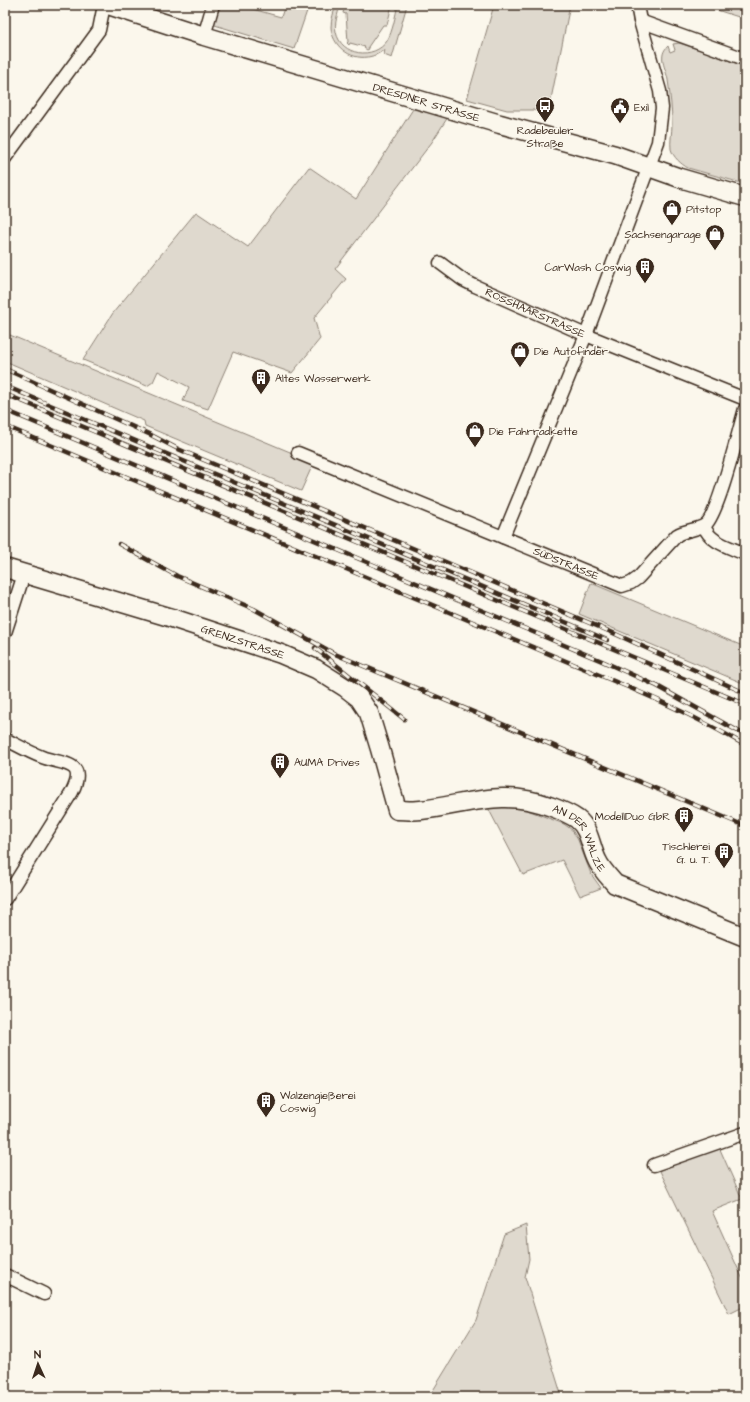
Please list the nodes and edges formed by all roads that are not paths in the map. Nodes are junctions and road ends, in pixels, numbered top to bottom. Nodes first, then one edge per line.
1 (104, 5) edge
2 (108, 5) edge
3 (213, 5) edge
4 (636, 5) edge
5 (640, 21) junction
6 (204, 36) junction
7 (745, 60) edge
8 (5, 158) edge
9 (648, 167) junction
10 (745, 197) edge
11 (440, 263) dead end
12 (586, 335) junction
13 (745, 399) edge
14 (745, 409) edge
15 (298, 453) dead end
16 (704, 526) junction
17 (503, 537) junction
18 (745, 554) edge
19 (5, 568) edge
20 (24, 574) junction
21 (5, 633) edge
22 (5, 739) edge
23 (397, 810) joint
24 (5, 899) edge
25 (745, 937) edge
26 (745, 1133) edge
27 (654, 1165) dead end
28 (5, 1275) edge
29 (44, 1294) dead end

1 - 8 street
2 - 6 street, DRESDNER STRASSE
3 - 6 street
4 - 5 street
5 - 7 street
5 - 9 street
6 - 9 street, DRESDNER STRASSE
9 - 10 street, DRESDNER STRASSE
9 - 12 street
11 - 12 street, ROSSHAARSTRASSE
12 - 13 street, ROSSHAARSTRASSE
12 - 17 street
14 - 16 street
15 - 17 street, SÜDSTRASSE
16 - 17 street, SÜDSTRASSE
16 - 18 street
19 - 20 street, GRENZSTRASSE
20 - 21 street
20 - 23 street, GRENZSTRASSE
22 - 24 street
23 - 25 street, AN DER WALZE
26 - 27 street
28 - 29 street

